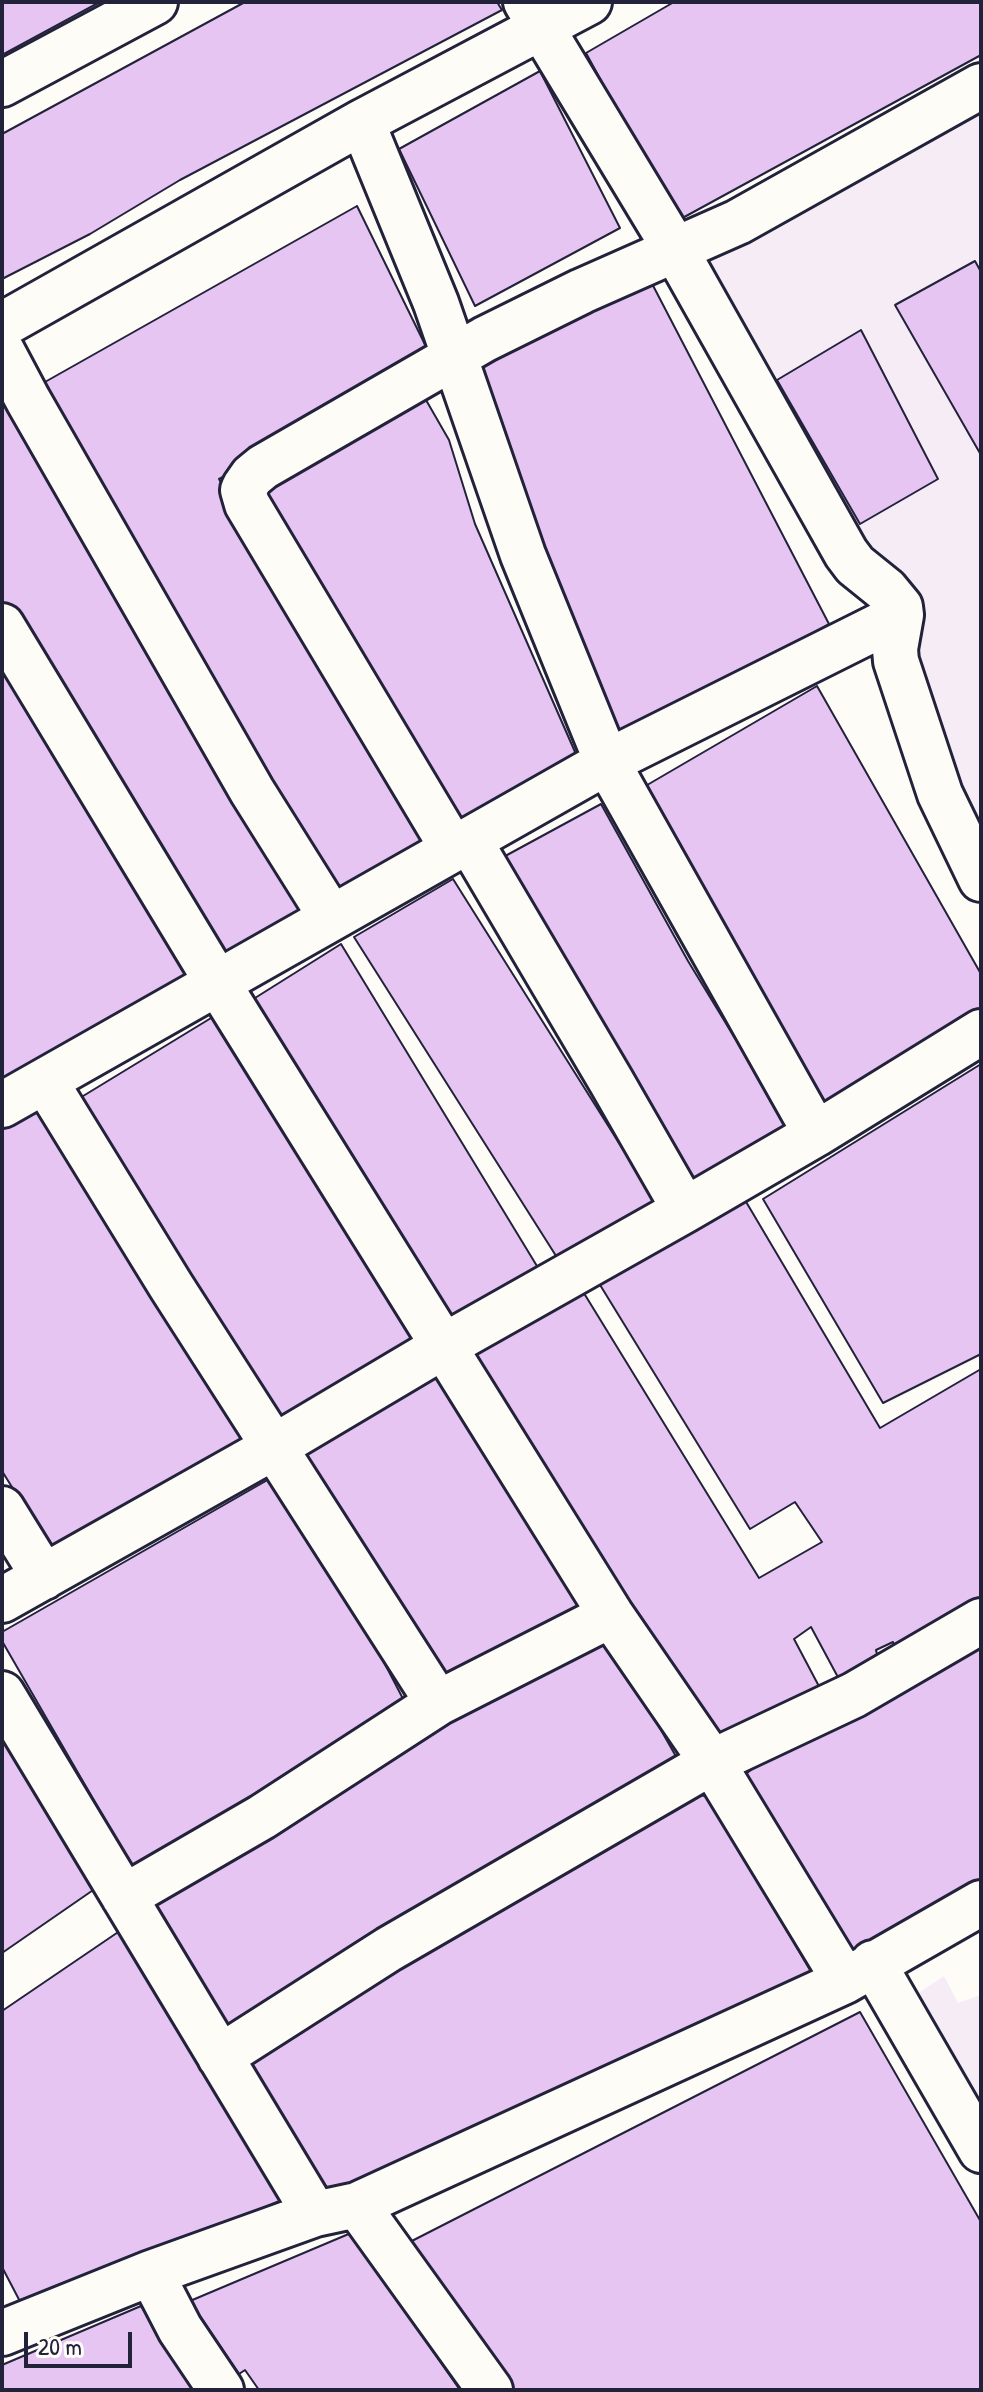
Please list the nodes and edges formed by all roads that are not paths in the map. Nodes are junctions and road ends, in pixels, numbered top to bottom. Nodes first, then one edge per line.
1 (155, 2) edge
2 (589, 2) edge
3 (534, 15) edge
4 (2, 84) edge
5 (981, 86) edge
6 (362, 122) junction
7 (675, 249) junction
8 (2, 325) edge
9 (2, 351) edge
10 (455, 356) junction
11 (901, 615) junction
12 (2, 626) edge
13 (607, 762) junction
14 (461, 844) junction
15 (981, 879) edge
16 (331, 917) junction
17 (217, 982) junction
18 (981, 1032) edge
19 (45, 1081) junction
20 (2, 1105) edge
21 (816, 1134) junction
22 (685, 1210) junction
23 (444, 1346) junction
24 (274, 1447) junction
25 (2, 1509) edge
26 (44, 1577) junction
27 (2, 1600) edge
28 (611, 1615) junction
29 (981, 1621) edge
30 (2, 1694) edge
31 (438, 1703) junction
32 (712, 1762) junction
33 (124, 1897) junction
34 (981, 1903) edge
35 (859, 1972) junction
36 (220, 2057) junction
37 (981, 2150) edge
38 (357, 2205) junction
39 (315, 2214) junction
40 (151, 2273) junction
41 (2, 2333) edge
42 (221, 2390) edge
43 (490, 2390) edge

1 - 4 street
2 - 3 street
3 - 6 street
3 - 7 street
5 - 7 street
6 - 8 street
6 - 10 street
7 - 10 street
7 - 11 street
9 - 16 street
10 - 13 street
10 - 14 street
11 - 13 street
11 - 15 street
12 - 17 street
13 - 14 street
13 - 21 street
14 - 16 street
14 - 22 street
16 - 17 street
17 - 19 street
17 - 23 street
18 - 21 street
19 - 20 street
19 - 24 street
21 - 22 street
22 - 23 street
23 - 24 street
23 - 28 street
24 - 26 street
24 - 31 street
25 - 26 street
26 - 27 street
28 - 31 street
28 - 32 street
29 - 32 street
30 - 33 street
31 - 33 street
32 - 35 street
32 - 36 street
33 - 36 street
34 - 35 street
35 - 37 street
35 - 38 street
36 - 39 street
38 - 39 street
38 - 43 street
39 - 40 street
40 - 41 street
40 - 42 street

